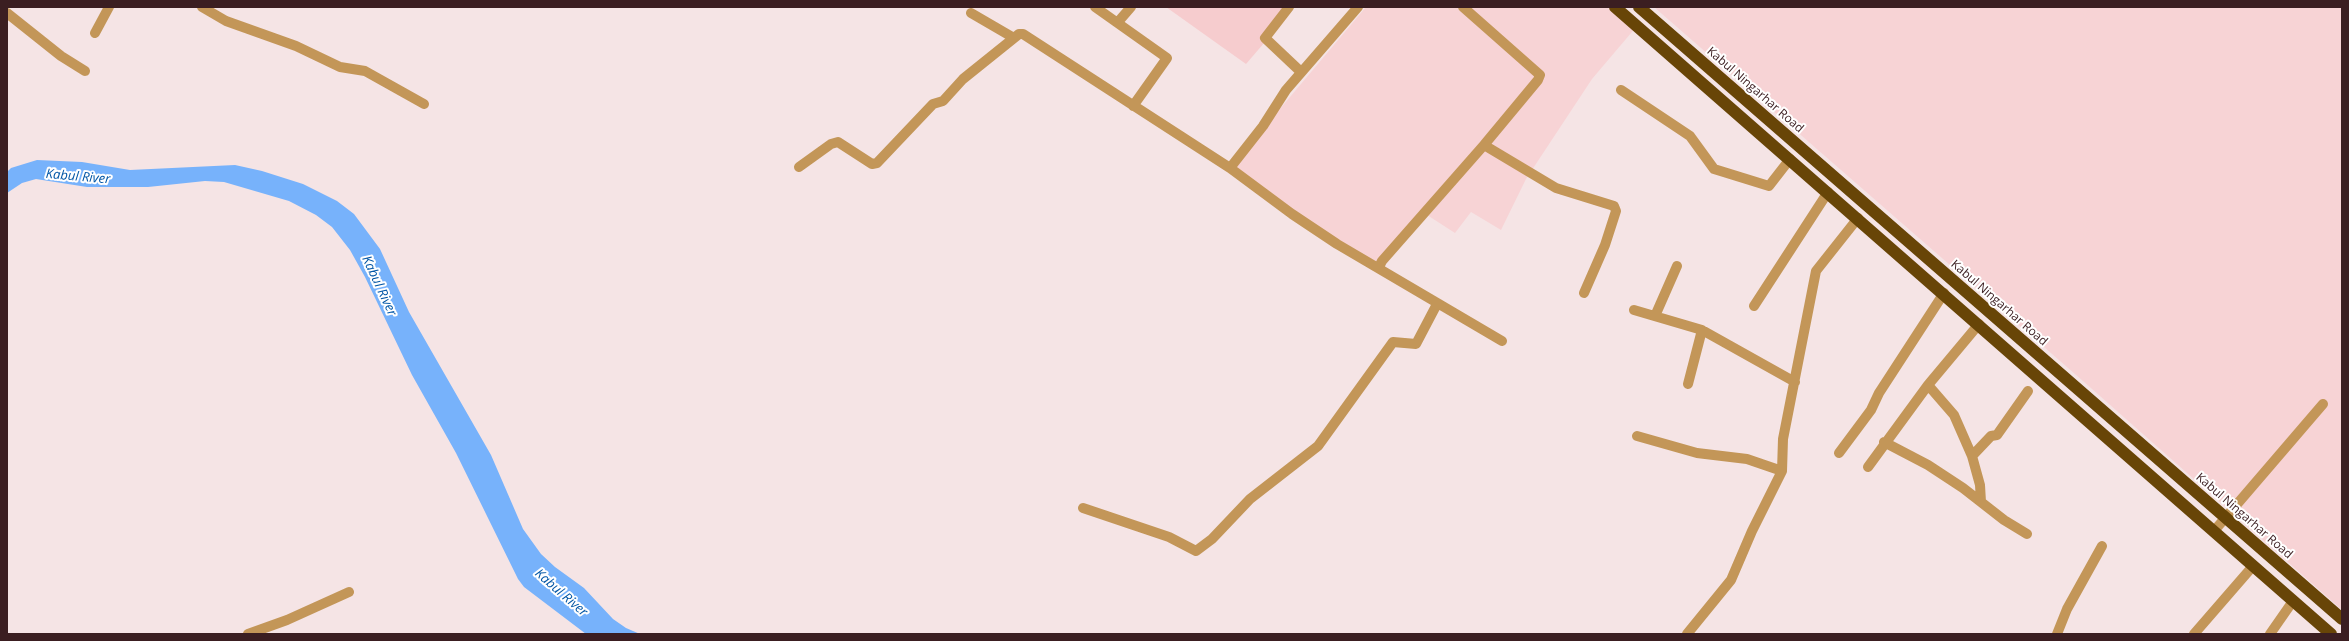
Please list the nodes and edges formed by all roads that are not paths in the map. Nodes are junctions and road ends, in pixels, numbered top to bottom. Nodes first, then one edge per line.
1 (110, 7) edge
2 (202, 7) edge
3 (1095, 7) edge
4 (1131, 7) edge
5 (1289, 7) edge
6 (1358, 7) edge
7 (1463, 7) edge
8 (1615, 7) edge
9 (1639, 7) edge
10 (971, 13) dead end
11 (7, 14) edge
12 (1118, 22) junction
13 (95, 32) dead end
14 (1014, 38) junction
15 (85, 71) dead end
16 (1301, 72) junction
17 (1621, 90) dead end
18 (424, 104) dead end
19 (1133, 106) junction
20 (1484, 145) junction
21 (1790, 159) junction
22 (799, 167) dead end
23 (1230, 168) junction
24 (1828, 192) junction
25 (1858, 218) junction
26 (1677, 266) dead end
27 (1379, 267) junction
28 (1584, 293) dead end
29 (1944, 293) junction
30 (1437, 304) junction
31 (1754, 306) dead end
32 (1634, 310) dead end
33 (1655, 316) junction
34 (1979, 324) junction
35 (1702, 330) junction
36 (1502, 341) dead end
37 (1795, 382) junction
38 (1688, 384) dead end
39 (1928, 385) junction
40 (2028, 392) dead end
41 (2323, 404) dead end
42 (1637, 436) dead end
43 (1884, 442) junction
44 (1839, 453) dead end
45 (1972, 456) junction
46 (1868, 467) dead end
47 (1782, 471) junction
48 (1981, 502) junction
49 (1083, 508) dead end
50 (2225, 518) junction
51 (2214, 531) junction
52 (2027, 534) dead end
53 (2102, 546) dead end
54 (2253, 566) junction
55 (348, 592) dead end
56 (2293, 601) junction
57 (2342, 619) edge
58 (248, 634) edge
59 (1687, 634) edge
60 (2057, 634) edge
61 (2194, 634) edge
62 (2270, 634) edge
63 (2331, 634) edge

1 - 13 street
2 - 18 street
3 - 12 street
4 - 12 street
5 - 16 street
6 - 16 street
7 - 20 street
8 - 21 highway
9 - 50 highway, Kabul Ningarhar Road
10 - 14 street
11 - 15 street
12 - 19 street
14 - 19 street
14 - 22 street
16 - 23 street
17 - 21 street
19 - 23 street
20 - 27 street
20 - 28 street
21 - 24 highway
23 - 27 street
24 - 25 highway
24 - 31 street
25 - 29 highway
25 - 37 street
26 - 33 street
27 - 30 street
29 - 34 highway
29 - 44 street
30 - 36 street
30 - 49 street
32 - 33 street
33 - 35 street
34 - 39 street
34 - 51 highway
35 - 37 street
35 - 38 street
37 - 47 street
39 - 43 street
39 - 45 street
40 - 45 street
41 - 50 street
42 - 47 street
43 - 46 street
43 - 48 street
45 - 48 street
47 - 59 street
48 - 52 street
50 - 51 street
50 - 57 highway, Kabul Ningarhar Road
51 - 54 highway
53 - 60 street
54 - 56 highway
54 - 61 street
55 - 58 street
56 - 62 street
56 - 63 highway

